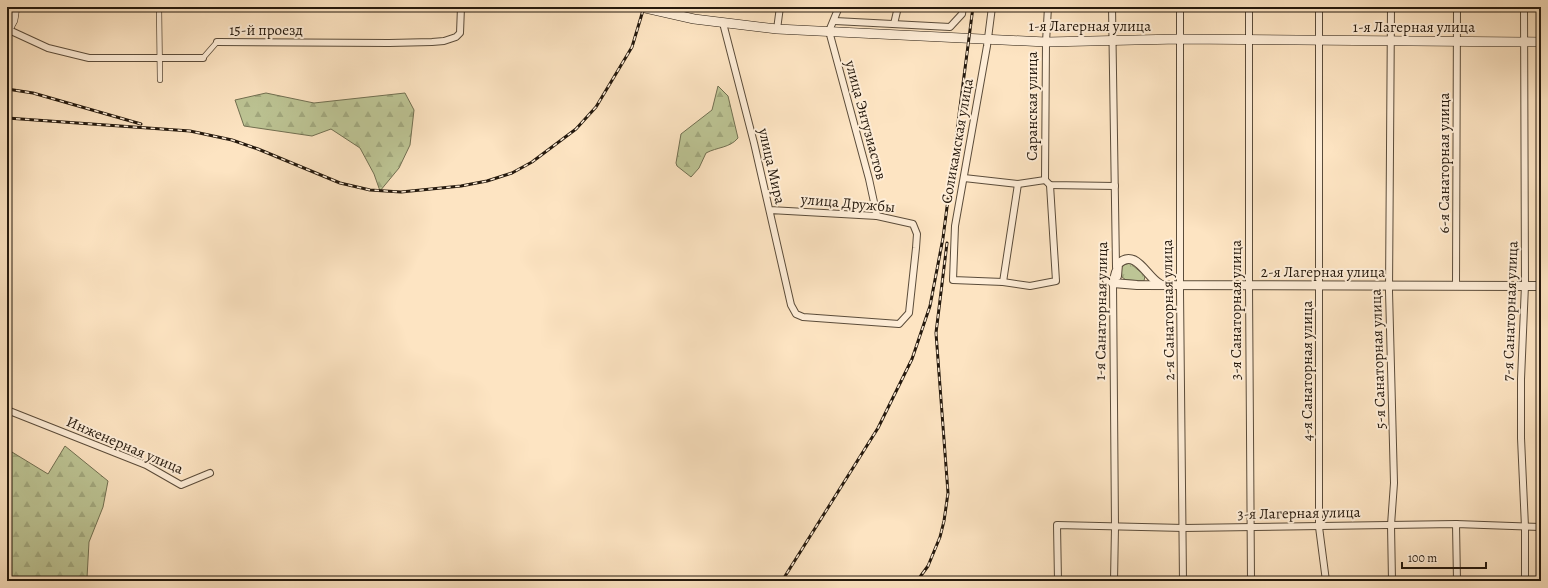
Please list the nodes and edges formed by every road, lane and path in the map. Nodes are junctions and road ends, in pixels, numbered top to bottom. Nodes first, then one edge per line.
1 (16, 7) edge
2 (159, 7) edge
3 (462, 7) edge
4 (641, 7) edge
5 (780, 7) edge
6 (839, 7) edge
7 (898, 7) edge
8 (963, 7) edge
9 (992, 7) edge
10 (1048, 7) edge
11 (1112, 7) edge
12 (1180, 7) edge
13 (1249, 7) edge
14 (1319, 7) edge
15 (1391, 7) edge
16 (1457, 7) edge
17 (1524, 7) edge
18 (834, 21) junction
19 (723, 23) junction
20 (894, 24) junction
21 (777, 29) junction
22 (8, 30) edge
23 (829, 31) junction
24 (988, 38) junction
25 (1179, 39) junction
26 (1249, 40) junction
27 (1319, 40) junction
28 (1392, 41) junction
29 (1457, 41) junction
30 (217, 42) joint
31 (1046, 42) junction
32 (1113, 42) junction
33 (1524, 42) junction
34 (1541, 42) edge
35 (160, 58) junction
36 (203, 58) joint
37 (160, 80) dead end
38 (964, 178) junction
39 (1048, 183) junction
40 (1018, 184) junction
41 (1115, 186) junction
42 (770, 210) junction
43 (877, 216) junction
44 (1116, 272) junction
45 (1110, 281) junction
46 (1003, 282) junction
47 (1126, 284) junction
48 (1161, 285) junction
49 (1456, 285) junction
50 (1525, 285) junction
51 (1180, 286) junction
52 (1249, 286) junction
53 (1320, 286) junction
54 (1389, 286) junction
55 (1541, 286) edge
56 (900, 324) joint
57 (7, 410) edge
58 (210, 473) dead end
59 (1456, 524) junction
60 (1391, 525) junction
61 (1116, 527) junction
62 (1251, 527) junction
63 (1320, 527) junction
64 (1525, 527) junction
65 (1541, 527) edge
66 (1184, 528) junction
67 (1058, 581) edge
68 (1114, 581) edge
69 (1183, 581) edge
70 (1251, 581) edge
71 (1326, 581) edge
72 (1392, 581) edge
73 (1457, 581) edge
74 (1525, 581) edge

1 - 22 main road
2 - 35 street
3 - 30 street, 15-й проезд
4 - 19 main road, 1-я Лагерная улица
5 - 21 street
6 - 18 street
7 - 20 street
8 - 20 street
9 - 24 street, Соликамская улица
10 - 31 street, Саранская улица
11 - 32 street, 1-я Санаторная улица
12 - 25 street, 2-я Санаторная улица
13 - 26 street, 3-я Санаторная улица
14 - 27 street, 4-я Санаторная улица
15 - 28 street, 5-я Санаторная улица
16 - 29 street, 6-я Санаторная улица
17 - 33 street, 7-я Санаторная улица
18 - 20 street
18 - 23 street
19 - 21 main road, 1-я Лагерная улица
19 - 42 street, улица Мира
21 - 23 main road, 1-я Лагерная улица
22 - 35 street, 15-й проезд
23 - 24 main road, 1-я Лагерная улица
23 - 43 street, улица Энтузиастов
24 - 31 main road, 1-я Лагерная улица
24 - 38 street, Соликамская улица
25 - 26 main road, 1-я Лагерная улица
25 - 32 main road, 1-я Лагерная улица
25 - 51 street, 2-я Санаторная улица
26 - 27 main road, 1-я Лагерная улица
26 - 52 street, 3-я Санаторная улица
27 - 28 main road, 1-я Лагерная улица
27 - 53 street, 4-я Санаторная улица
28 - 29 main road, 1-я Лагерная улица
28 - 54 street, 5-я Санаторная улица
29 - 33 main road, 1-я Лагерная улица
29 - 49 street, 6-я Санаторная улица
30 - 36 street, 15-й проезд
31 - 32 main road, 1-я Лагерная улица
31 - 39 street, Саранская улица
32 - 41 street, 1-я Санаторная улица
33 - 34 main road, 1-я Лагерная улица
33 - 50 street, 7-я Санаторная улица
35 - 36 street, 15-й проезд
35 - 37 street
38 - 40 street
38 - 46 street, Соликамская улица
39 - 40 street
39 - 41 street
39 - 46 street, Саранская улица
40 - 46 street
41 - 44 street, 1-я Санаторная улица
42 - 43 street, улица Дружбы
42 - 56 street, улица Мира
43 - 56 street, улица Дружбы
44 - 45 street, 1-я Санаторная улица
44 - 47 street
44 - 48 street
45 - 47 street, 2-я Лагерная улица
45 - 61 street, 1-я Санаторная улица
47 - 48 street, 2-я Лагерная улица
48 - 51 street, 2-я Лагерная улица
49 - 50 street, 2-я Лагерная улица
49 - 54 street, 2-я Лагерная улица
50 - 55 street, 2-я Лагерная улица
50 - 64 street, 7-я Санаторная улица
51 - 52 street, 2-я Лагерная улица
51 - 66 street, 2-я Санаторная улица
52 - 53 street, 2-я Лагерная улица
52 - 62 street, 3-я Санаторная улица
53 - 54 street, 2-я Лагерная улица
53 - 63 street, 4-я Санаторная улица
54 - 60 street, 5-я Санаторная улица
57 - 58 street, Инженерная улица
59 - 60 street, 3-я Лагерная улица
59 - 64 street, 3-я Лагерная улица
59 - 73 street
60 - 63 street, 3-я Лагерная улица
60 - 72 street, 5-я Санаторная улица
61 - 66 street, 3-я Лагерная улица
61 - 67 street, 3-я Лагерная улица
61 - 68 street, 1-я Санаторная улица
62 - 63 street, 3-я Лагерная улица
62 - 66 street, 3-я Лагерная улица
62 - 70 street, 3-я Санаторная улица
63 - 71 street, 4-я Санаторная улица
64 - 65 street, 3-я Лагерная улица
64 - 74 street, 7-я Санаторная улица
66 - 69 street, 2-я Санаторная улица

